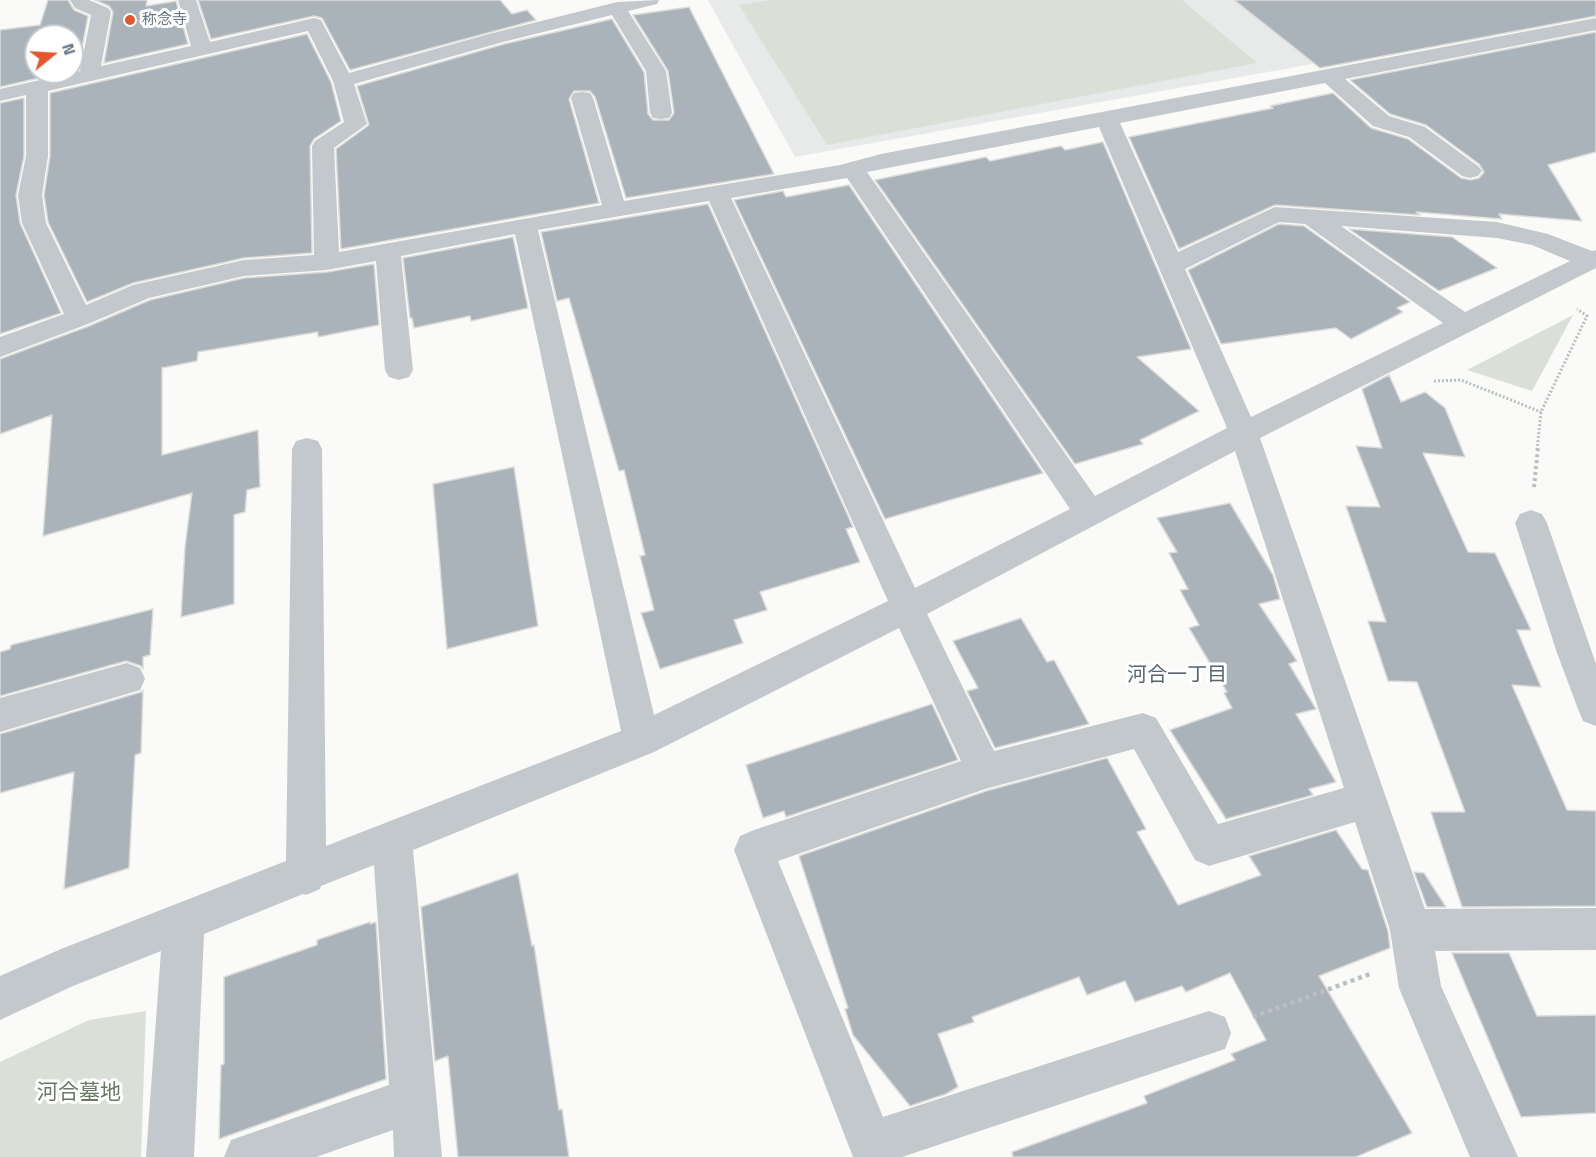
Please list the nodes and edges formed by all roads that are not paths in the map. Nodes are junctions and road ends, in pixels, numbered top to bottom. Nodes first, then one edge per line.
1 (80, 0) edge
2 (187, 0) edge
3 (650, 0) edge
4 (617, 8) junction
5 (1596, 24) edge
6 (202, 49) junction
7 (89, 76) junction
8 (1329, 76) junction
9 (343, 81) junction
10 (37, 88) junction
11 (0, 95) edge
12 (582, 98) dead end
13 (662, 113) dead end
14 (1107, 120) junction
15 (853, 169) junction
16 (1470, 171) dead end
17 (717, 192) junction
18 (615, 210) junction
19 (1313, 217) junction
20 (525, 225) junction
21 (388, 250) junction
22 (1594, 259) edge
23 (327, 262) junction
24 (1171, 266) junction
25 (79, 318) junction
26 (1464, 324) junction
27 (0, 347) edge
28 (399, 370) dead end
29 (1244, 433) junction
30 (307, 448) dead end
31 (1090, 513) junction
32 (1531, 523) road end
33 (908, 608) junction
34 (127, 679) dead end
35 (1596, 709) edge
36 (0, 715) edge
37 (641, 741) junction
38 (985, 771) junction
39 (1367, 800) junction
40 (392, 841) junction
41 (306, 875) junction
42 (184, 921) junction
43 (1596, 929) edge
44 (1413, 944) junction
45 (0, 998) edge
46 (1209, 1033) road end
47 (414, 1100) junction
48 (170, 1157) edge
49 (248, 1157) edge
50 (418, 1157) edge
51 (1494, 1157) edge

1 - 7 street
2 - 6 street
3 - 4 street
4 - 9 street
4 - 13 street
5 - 8 street
6 - 7 street
6 - 9 street
7 - 10 street
8 - 14 street
8 - 16 street
9 - 23 street
10 - 11 street
10 - 25 street
12 - 18 street
14 - 15 street
14 - 24 street
15 - 17 street
15 - 31 street
17 - 18 street
17 - 33 street
18 - 20 street
19 - 22 street
19 - 24 street
19 - 26 street
20 - 21 street
20 - 37 street
21 - 23 street
21 - 28 street
22 - 26 street
23 - 25 street
24 - 29 street
25 - 27 street
26 - 29 street
29 - 31 street
29 - 39 street
30 - 41 street
31 - 33 street
32 - 35 street
33 - 37 street
33 - 38 street
34 - 36 street
37 - 40 street
38 - 39 street
38 - 46 street
39 - 44 street
40 - 41 street
40 - 47 street
41 - 42 street
42 - 45 street
42 - 48 street
43 - 44 street
44 - 51 street
47 - 49 street
47 - 50 street

